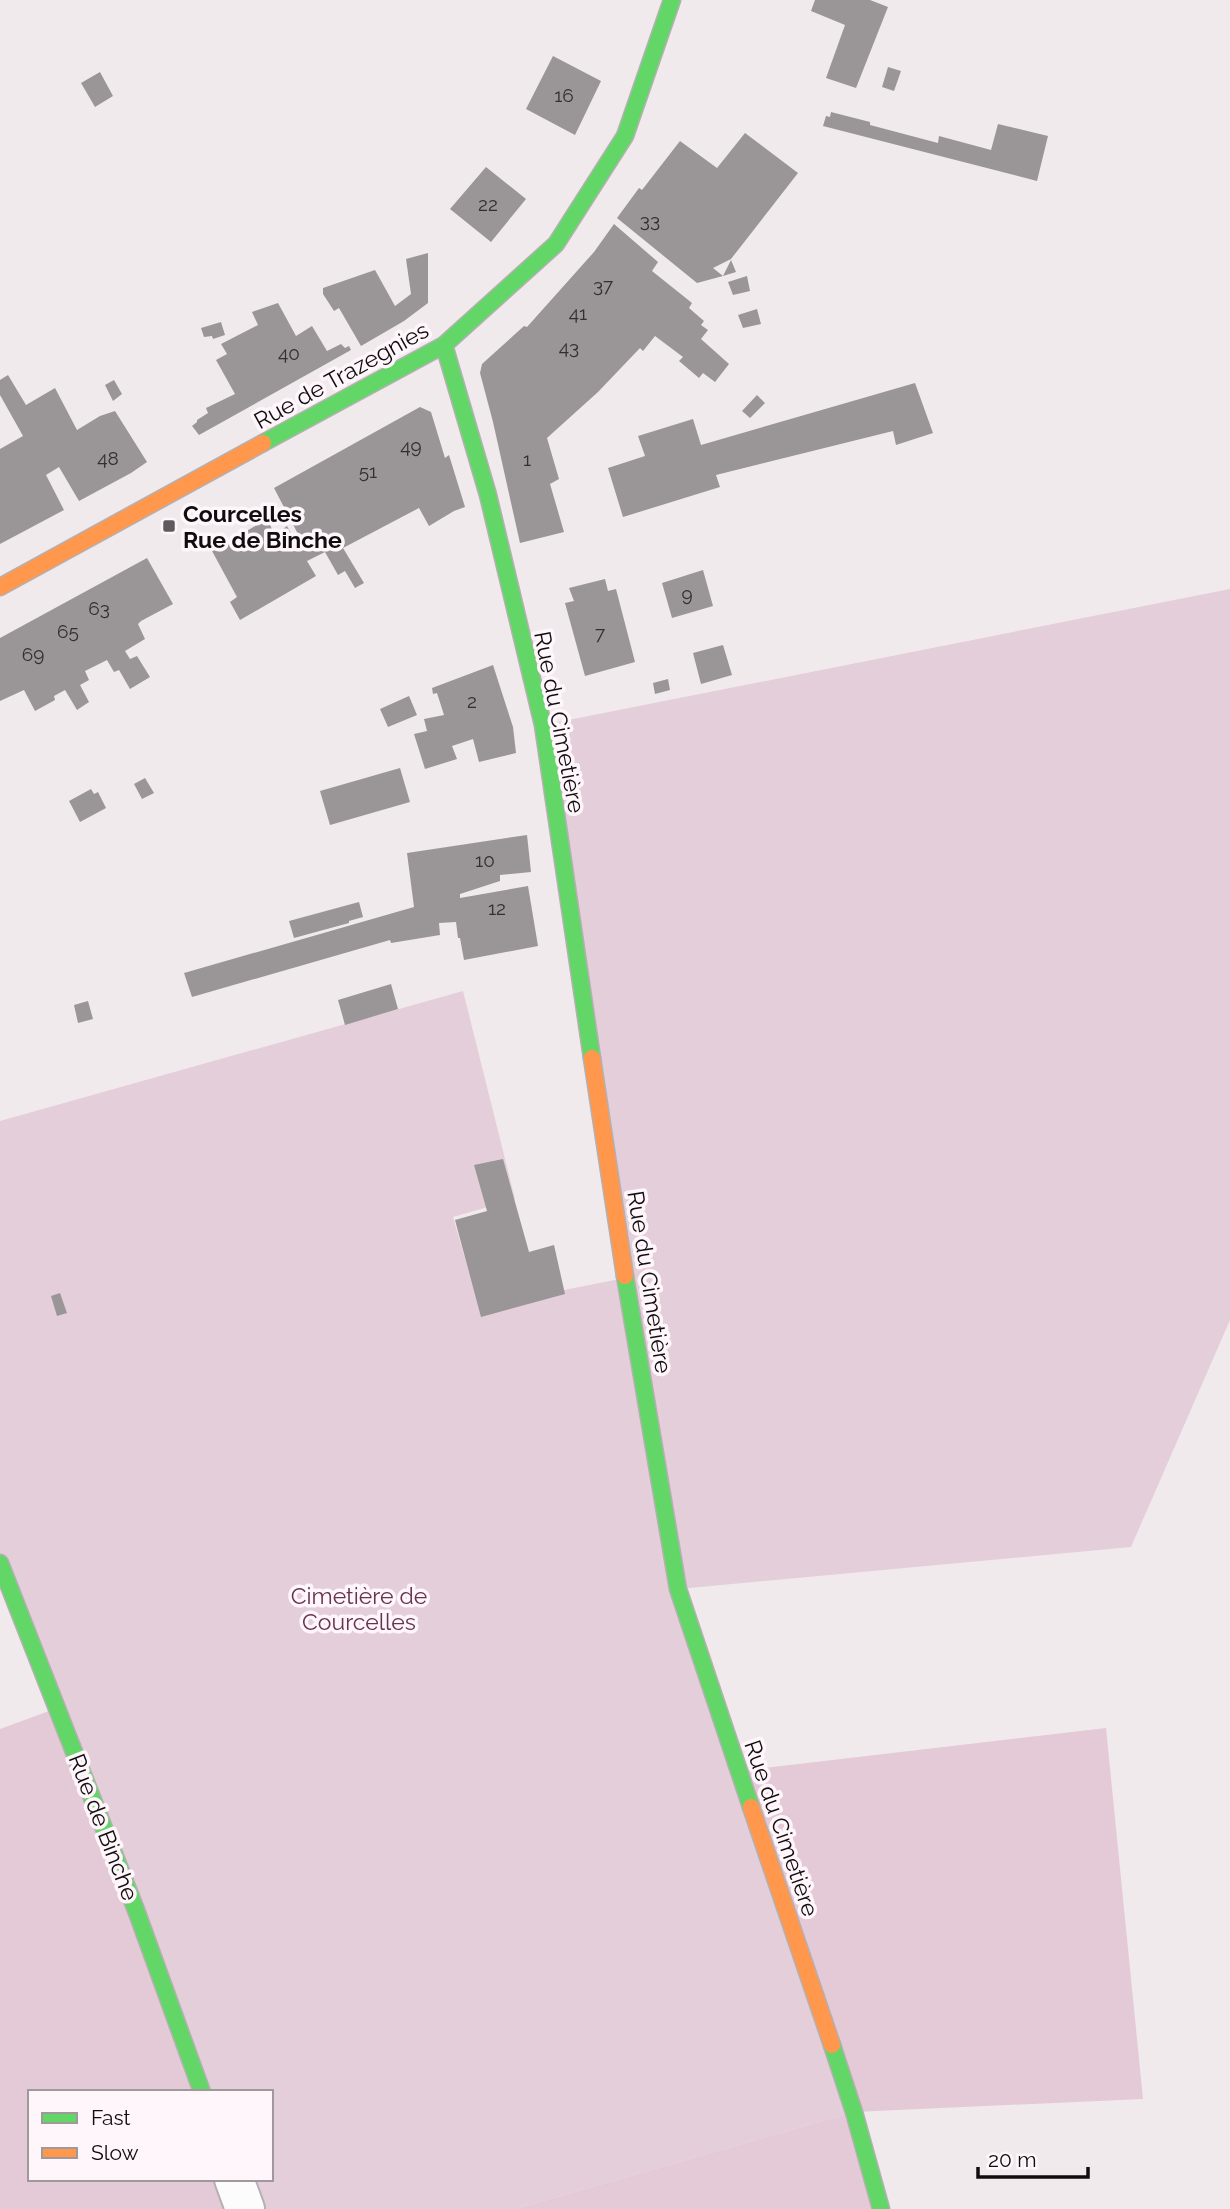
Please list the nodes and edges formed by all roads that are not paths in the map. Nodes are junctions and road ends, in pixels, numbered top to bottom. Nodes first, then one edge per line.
1 (672, 0) edge
2 (444, 345) junction
3 (0, 587) edge
4 (0, 1563) edge
5 (201, 2090) edge
6 (235, 2181) edge
7 (245, 2209) edge
8 (881, 2209) edge

1 - 2 street, Rue de Trazegnies
2 - 3 street, Rue de Trazegnies
2 - 8 street, Rue du Cimetière
4 - 5 street, Rue de Binche
6 - 7 street

